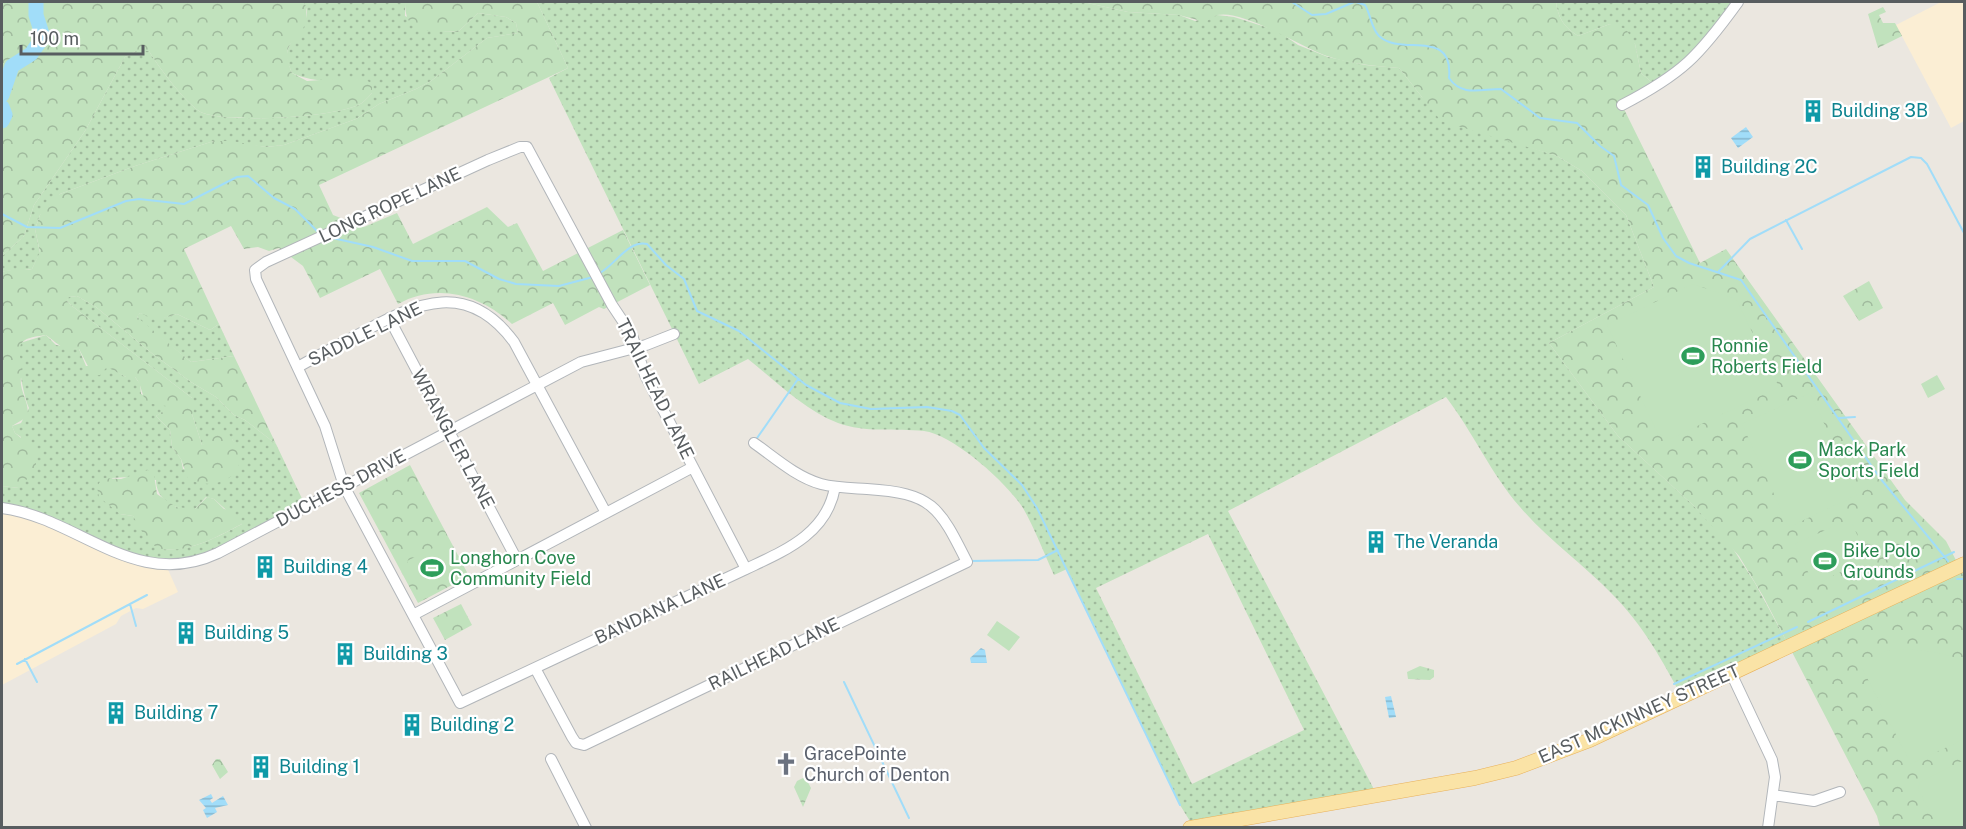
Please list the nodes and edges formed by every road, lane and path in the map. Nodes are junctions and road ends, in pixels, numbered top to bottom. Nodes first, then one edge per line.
1 (1738, 2) edge
2 (1622, 105) dead end
3 (527, 147) joint
4 (389, 318) junction
5 (674, 334) dead end
6 (636, 347) junction
7 (298, 367) junction
8 (537, 385) junction
9 (448, 432) junction
10 (754, 443) dead end
11 (693, 467) junction
12 (344, 486) junction
13 (835, 487) junction
14 (2, 508) edge
15 (606, 513) junction
16 (517, 560) junction
17 (1965, 564) edge
18 (746, 569) junction
19 (413, 615) junction
20 (535, 668) junction
21 (1731, 673) junction
22 (551, 759) dead end
23 (1840, 792) dead end
24 (1773, 795) junction
25 (586, 828) edge
26 (1190, 828) edge
27 (1768, 828) edge

1 - 2 street
3 - 6 street, TRAILHEAD LANE
3 - 7 street, LONG ROPE LANE
4 - 7 street, SADDLE LANE
4 - 8 street, SADDLE LANE
4 - 9 street, WRANGLER LANE
5 - 6 street, DUCHESS DRIVE
6 - 8 street, DUCHESS DRIVE
6 - 11 street, TRAILHEAD LANE
7 - 12 street
8 - 9 street, DUCHESS DRIVE
8 - 15 street, SADDLE LANE
9 - 12 street, DUCHESS DRIVE
9 - 16 street, WRANGLER LANE
10 - 13 street
11 - 15 street
11 - 18 street, TRAILHEAD LANE
12 - 14 street, DUCHESS DRIVE
12 - 19 street
13 - 18 street, BANDANA LANE
13 - 20 street, RAILHEAD LANE
15 - 16 street
16 - 19 street
17 - 21 main road, EAST MCKINNEY STREET
18 - 20 street, BANDANA LANE
19 - 20 street, BANDANA LANE
21 - 24 street
21 - 26 main road, EAST MCKINNEY STREET
22 - 25 street
23 - 24 street
24 - 27 street

